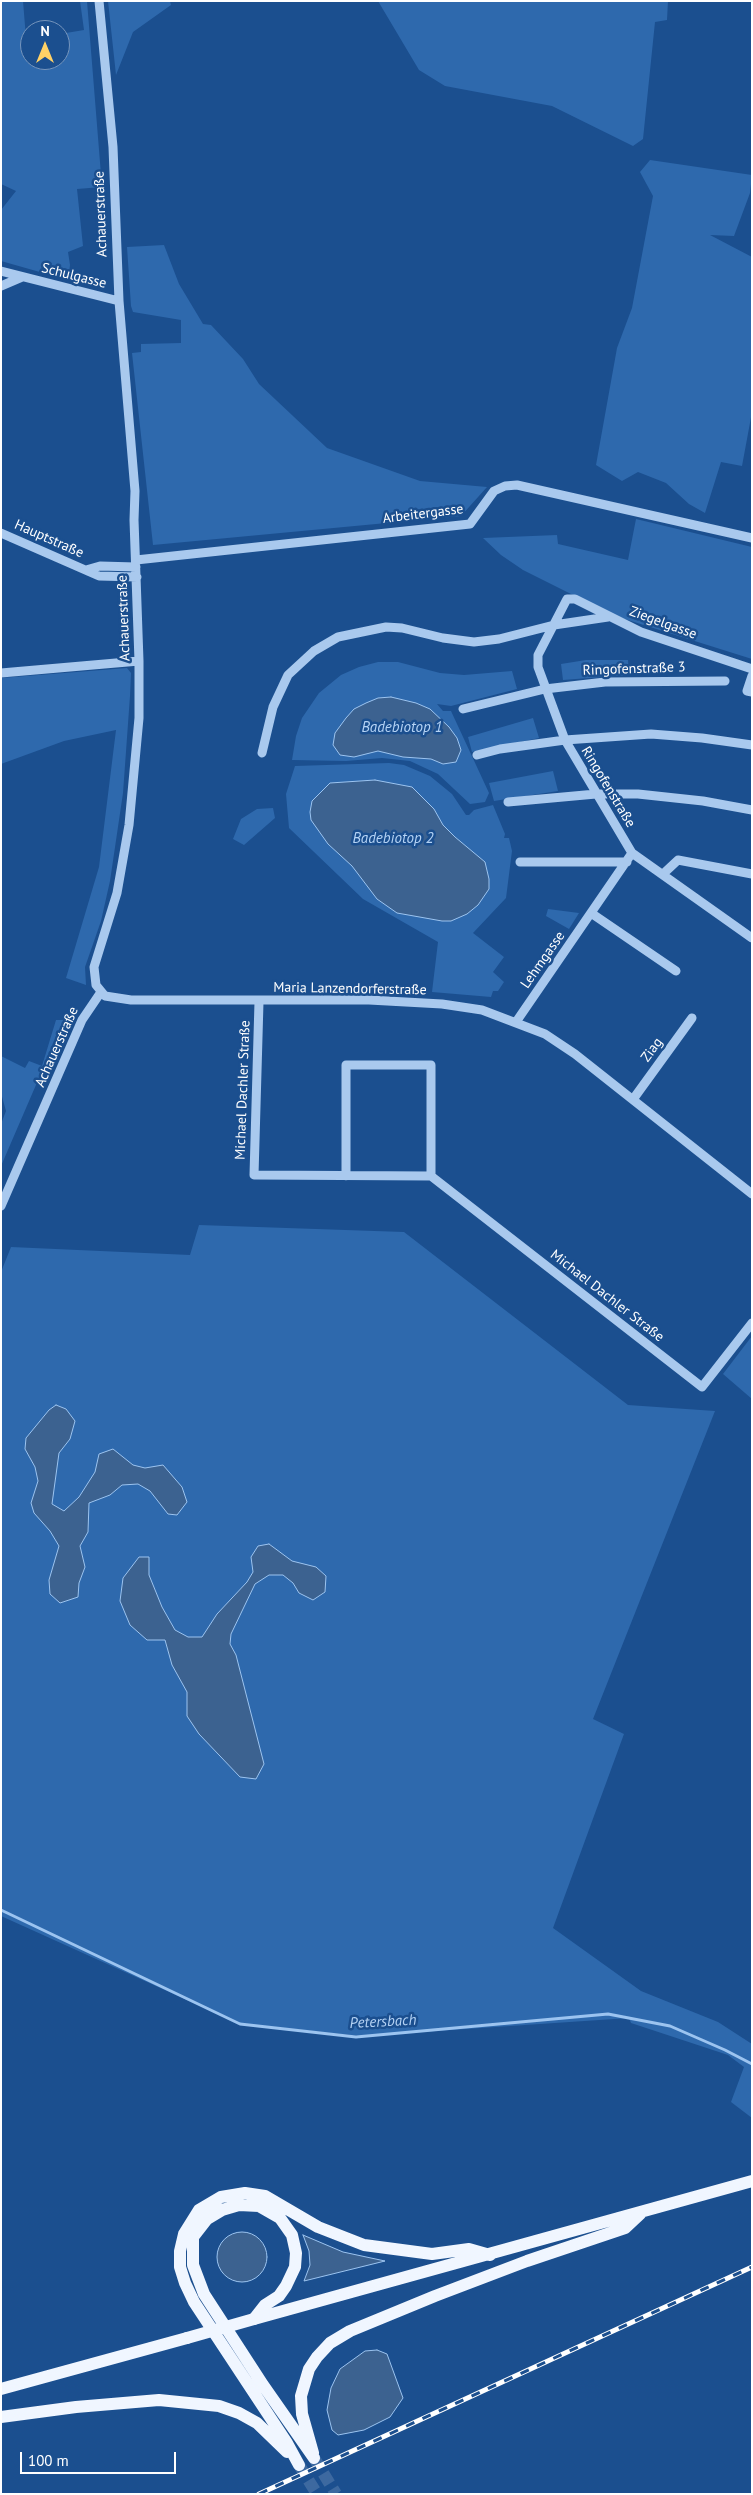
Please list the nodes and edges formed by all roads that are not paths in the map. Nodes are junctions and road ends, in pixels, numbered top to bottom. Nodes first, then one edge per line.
1 (99, 1) edge
2 (1, 271) edge
3 (22, 277) junction
4 (1, 286) edge
5 (119, 302) junction
6 (1, 533) edge
7 (752, 538) edge
8 (136, 568) junction
9 (568, 599) joint
10 (609, 617) junction
11 (554, 625) junction
12 (139, 661) junction
13 (752, 669) edge
14 (1, 673) edge
15 (752, 676) edge
16 (725, 681) dead end
17 (545, 689) junction
18 (752, 692) edge
19 (463, 710) dead end
20 (565, 740) junction
21 (752, 745) edge
22 (262, 753) dead end
23 (477, 754) dead end
24 (596, 794) junction
25 (508, 802) dead end
26 (752, 810) edge
27 (632, 852) junction
28 (520, 862) dead end
29 (627, 862) junction
30 (664, 874) junction
31 (752, 874) edge
32 (592, 913) junction
33 (752, 938) edge
34 (676, 971) dead end
35 (101, 992) junction
36 (259, 1002) junction
37 (692, 1018) dead end
38 (516, 1022) junction
39 (634, 1098) junction
40 (346, 1176) junction
41 (431, 1176) junction
42 (752, 1194) edge
43 (1, 1206) edge
44 (752, 1323) edge
45 (752, 2181) edge
46 (641, 2213) junction
47 (490, 2255) junction
48 (254, 2319) junction
49 (1, 2389) edge
50 (1, 2417) edge

1 - 5 street, Achauerstraße
2 - 3 street, Schulgasse
3 - 4 street, Schulgasse
3 - 5 street, Schulgasse
5 - 8 street, Achauerstraße
6 - 8 street, Hauptstraße
7 - 8 street, Arbeitergasse
8 - 12 street, Achauerstraße
9 - 10 street, Ziegelgasse
9 - 11 street, Ringofenstraße
10 - 11 street
10 - 13 street, Ziegelgasse
11 - 17 street, Ringofenstraße
11 - 22 street
12 - 14 street
12 - 35 street, Achauerstraße
15 - 18 street
16 - 17 street, Ringofenstraße 3
17 - 19 street, Ringofenstraße 3
17 - 20 street, Ringofenstraße
20 - 21 street
20 - 23 street
20 - 24 street, Ringofenstraße
24 - 25 street
24 - 26 street
24 - 27 street, Ringofenstraße
27 - 29 street, Lehmgasse
27 - 30 street, Ringofenstraße
28 - 29 street
29 - 32 street, Lehmgasse
30 - 31 street
30 - 33 street, Ringofenstraße
32 - 34 street
32 - 38 street, Lehmgasse
35 - 36 street, Maria Lanzendorferstraße
35 - 43 street, Achauerstraße
36 - 38 street, Maria Lanzendorferstraße
36 - 40 street, Michael Dachler Straße
37 - 39 street, Ziag
38 - 39 street, Maria Lanzendorferstraße
39 - 42 street, Maria Lanzendorferstraße
40 - 41 street, Michael Dachler Straße
40 - 41 street
41 - 44 street, Michael Dachler Straße
45 - 46 main road
46 - 47 main road
46 - 48 main road
47 - 48 main road
47 - 50 main road
48 - 49 main road, bridge

